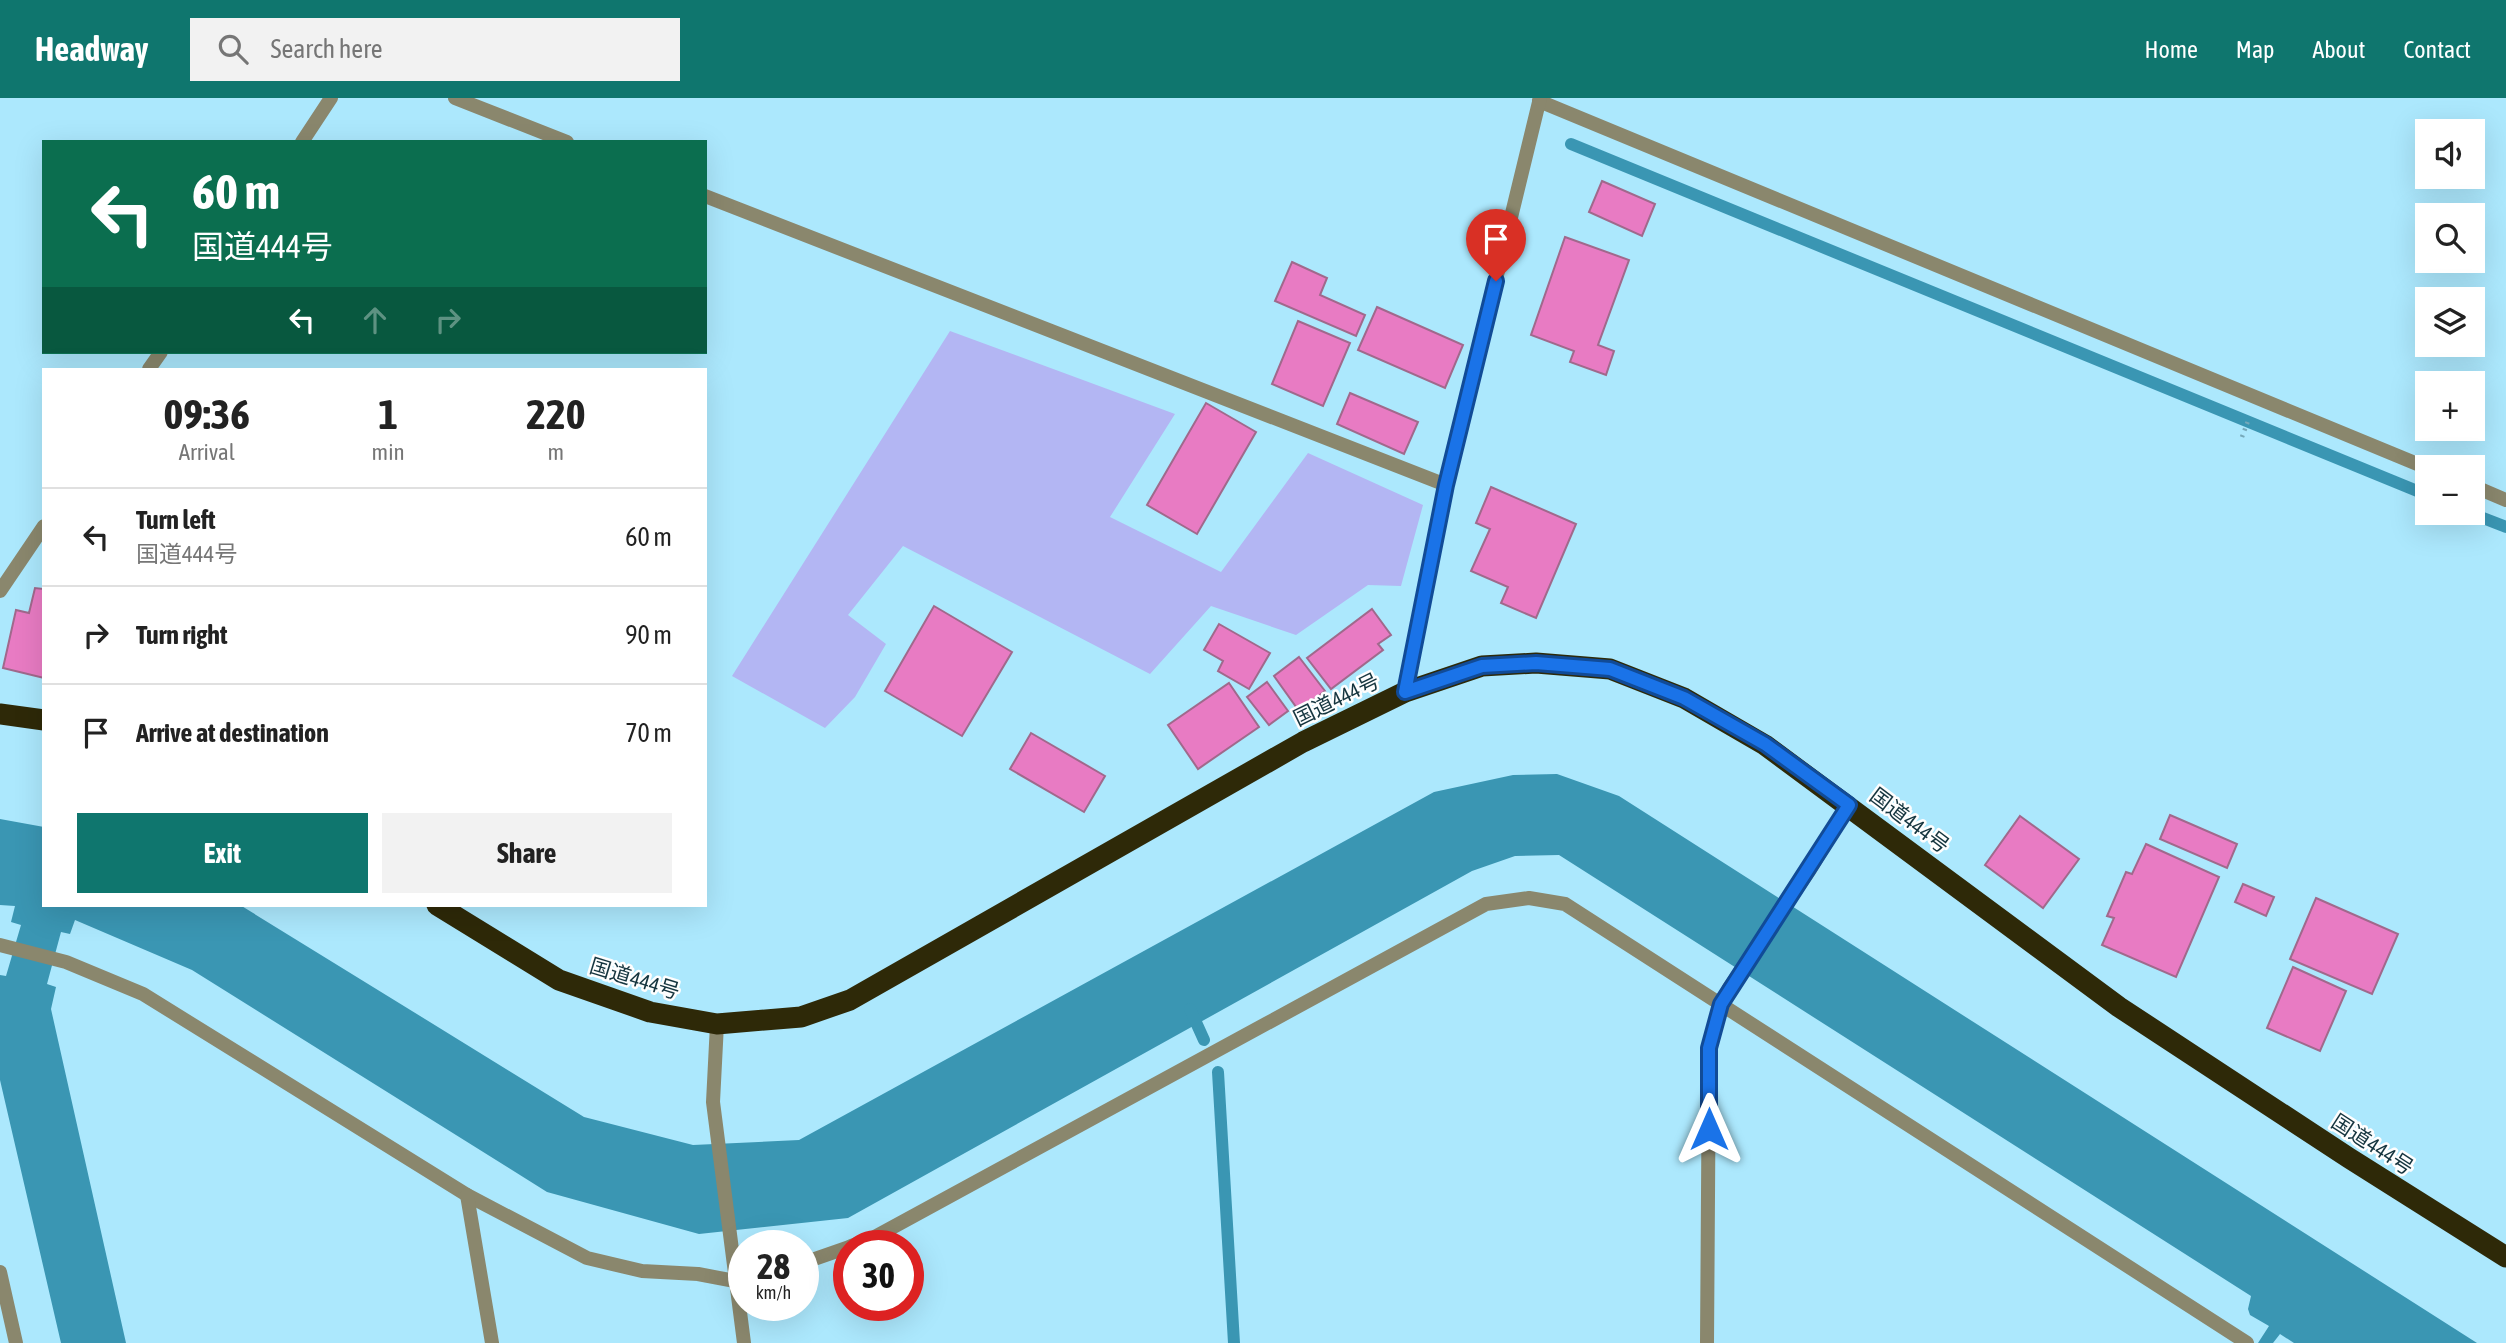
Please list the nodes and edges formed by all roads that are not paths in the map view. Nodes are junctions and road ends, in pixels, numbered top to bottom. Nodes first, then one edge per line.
1 (331, 98) edge
2 (455, 98) edge
3 (1540, 100) edge
4 (303, 140) edge
5 (562, 140) edge
6 (707, 197) edge
7 (2415, 463) edge
8 (1446, 485) junction
9 (2485, 491) edge
10 (2506, 500) edge
11 (42, 529) edge
12 (0, 592) edge
13 (1405, 692) junction
14 (0, 714) edge
15 (42, 720) edge
16 (1849, 805) junction
17 (440, 907) edge
18 (1, 945) edge
19 (1721, 1004) junction
20 (718, 1024) junction
21 (467, 1195) junction
22 (728, 1230) edge
23 (888, 1230) edge
24 (2506, 1257) edge
25 (0, 1272) edge
26 (728, 1278) edge
27 (742, 1321) edge
28 (2243, 1341) edge
29 (16, 1343) edge
30 (492, 1343) edge
31 (744, 1343) edge
32 (1707, 1343) edge

1 - 4 street
2 - 5 street
3 - 7 street
3 - 8 street
6 - 8 street
8 - 13 street
9 - 10 street
11 - 12 street
13 - 16 highway, 国道444号
13 - 20 highway, 国道444号
14 - 15 highway
16 - 19 street
16 - 24 highway, 国道444号
17 - 20 highway, 国道444号
18 - 21 street
19 - 23 street
19 - 28 street
19 - 32 street
20 - 22 street
21 - 26 street
21 - 30 street
25 - 29 street
27 - 31 street

